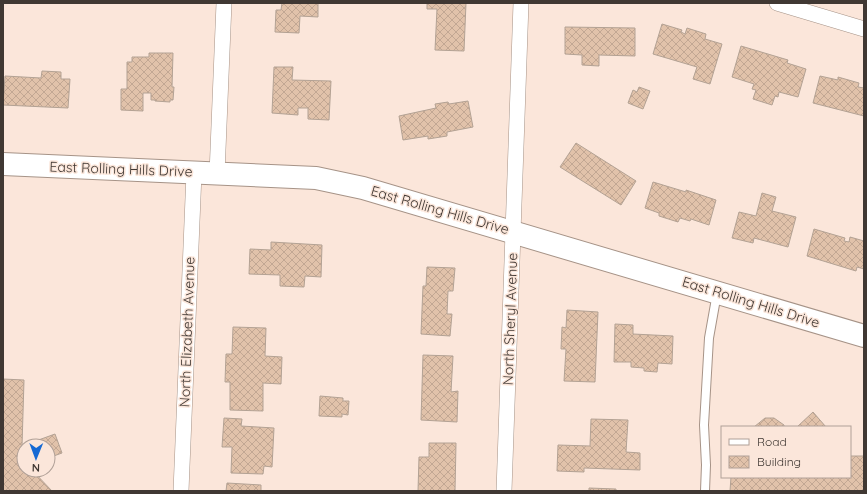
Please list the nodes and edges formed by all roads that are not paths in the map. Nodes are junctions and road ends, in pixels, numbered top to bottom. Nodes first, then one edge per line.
1 (224, 3) edge
2 (521, 3) edge
3 (777, 3) edge
4 (864, 29) edge
5 (3, 164) edge
6 (194, 173) junction
7 (217, 174) junction
8 (513, 231) junction
9 (717, 292) junction
10 (864, 336) edge
11 (181, 491) edge
12 (504, 491) edge
13 (705, 491) edge

1 - 7 street
2 - 8 street, North Sheryl Avenue
3 - 4 street
5 - 6 street, East Rolling Hills Drive
6 - 7 street, East Rolling Hills Drive
6 - 11 street, North Elizabeth Avenue
7 - 8 street, East Rolling Hills Drive
8 - 9 street, East Rolling Hills Drive
8 - 12 street, North Sheryl Avenue
9 - 10 street, East Rolling Hills Drive
9 - 13 lane

